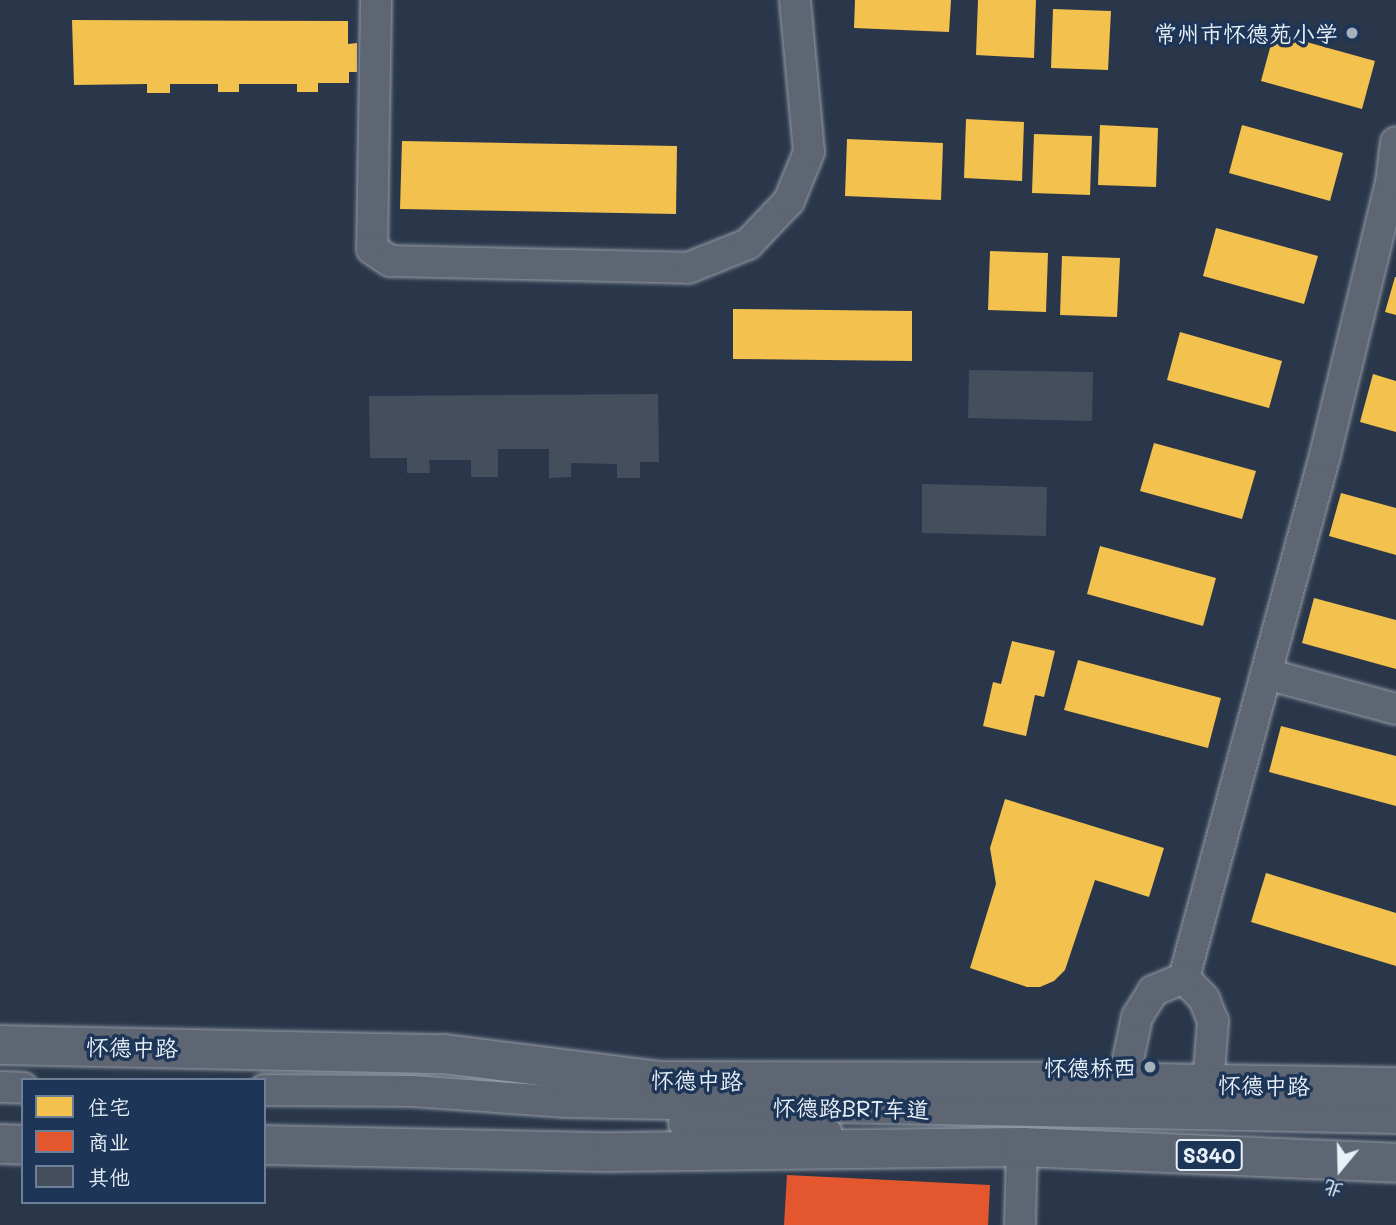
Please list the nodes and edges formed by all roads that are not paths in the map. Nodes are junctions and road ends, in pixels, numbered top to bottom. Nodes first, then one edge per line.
1 (376, 0) edge
2 (795, 0) edge
3 (1396, 142) edge
4 (1266, 674) junction
5 (1396, 709) edge
6 (1184, 978) junction
7 (0, 1045) edge
8 (1124, 1083) junction
9 (1208, 1084) junction
10 (0, 1087) edge
11 (1396, 1087) edge
12 (21, 1088) edge
13 (266, 1090) edge
14 (266, 1107) edge
15 (0, 1108) edge
16 (21, 1108) edge
17 (558, 1114) junction
18 (1396, 1118) edge
19 (1396, 1131) edge
20 (0, 1144) edge
21 (21, 1144) edge
22 (266, 1145) edge
23 (1022, 1147) junction
24 (1396, 1163) edge
25 (1020, 1225) edge

1 - 2 street
3 - 4 street
4 - 5 street
4 - 6 street
6 - 8 street
6 - 9 street
7 - 8 main road, 怀德中路
8 - 9 main road, 怀德中路
9 - 11 main road, 怀德中路
10 - 12 street
13 - 18 street, 怀德路BRT车道
14 - 17 street, 怀德路BRT车道
15 - 16 street
17 - 19 street, 怀德路BRT车道
17 - 23 street
20 - 21 main road
22 - 23 main road
23 - 24 main road, S340
23 - 25 street

